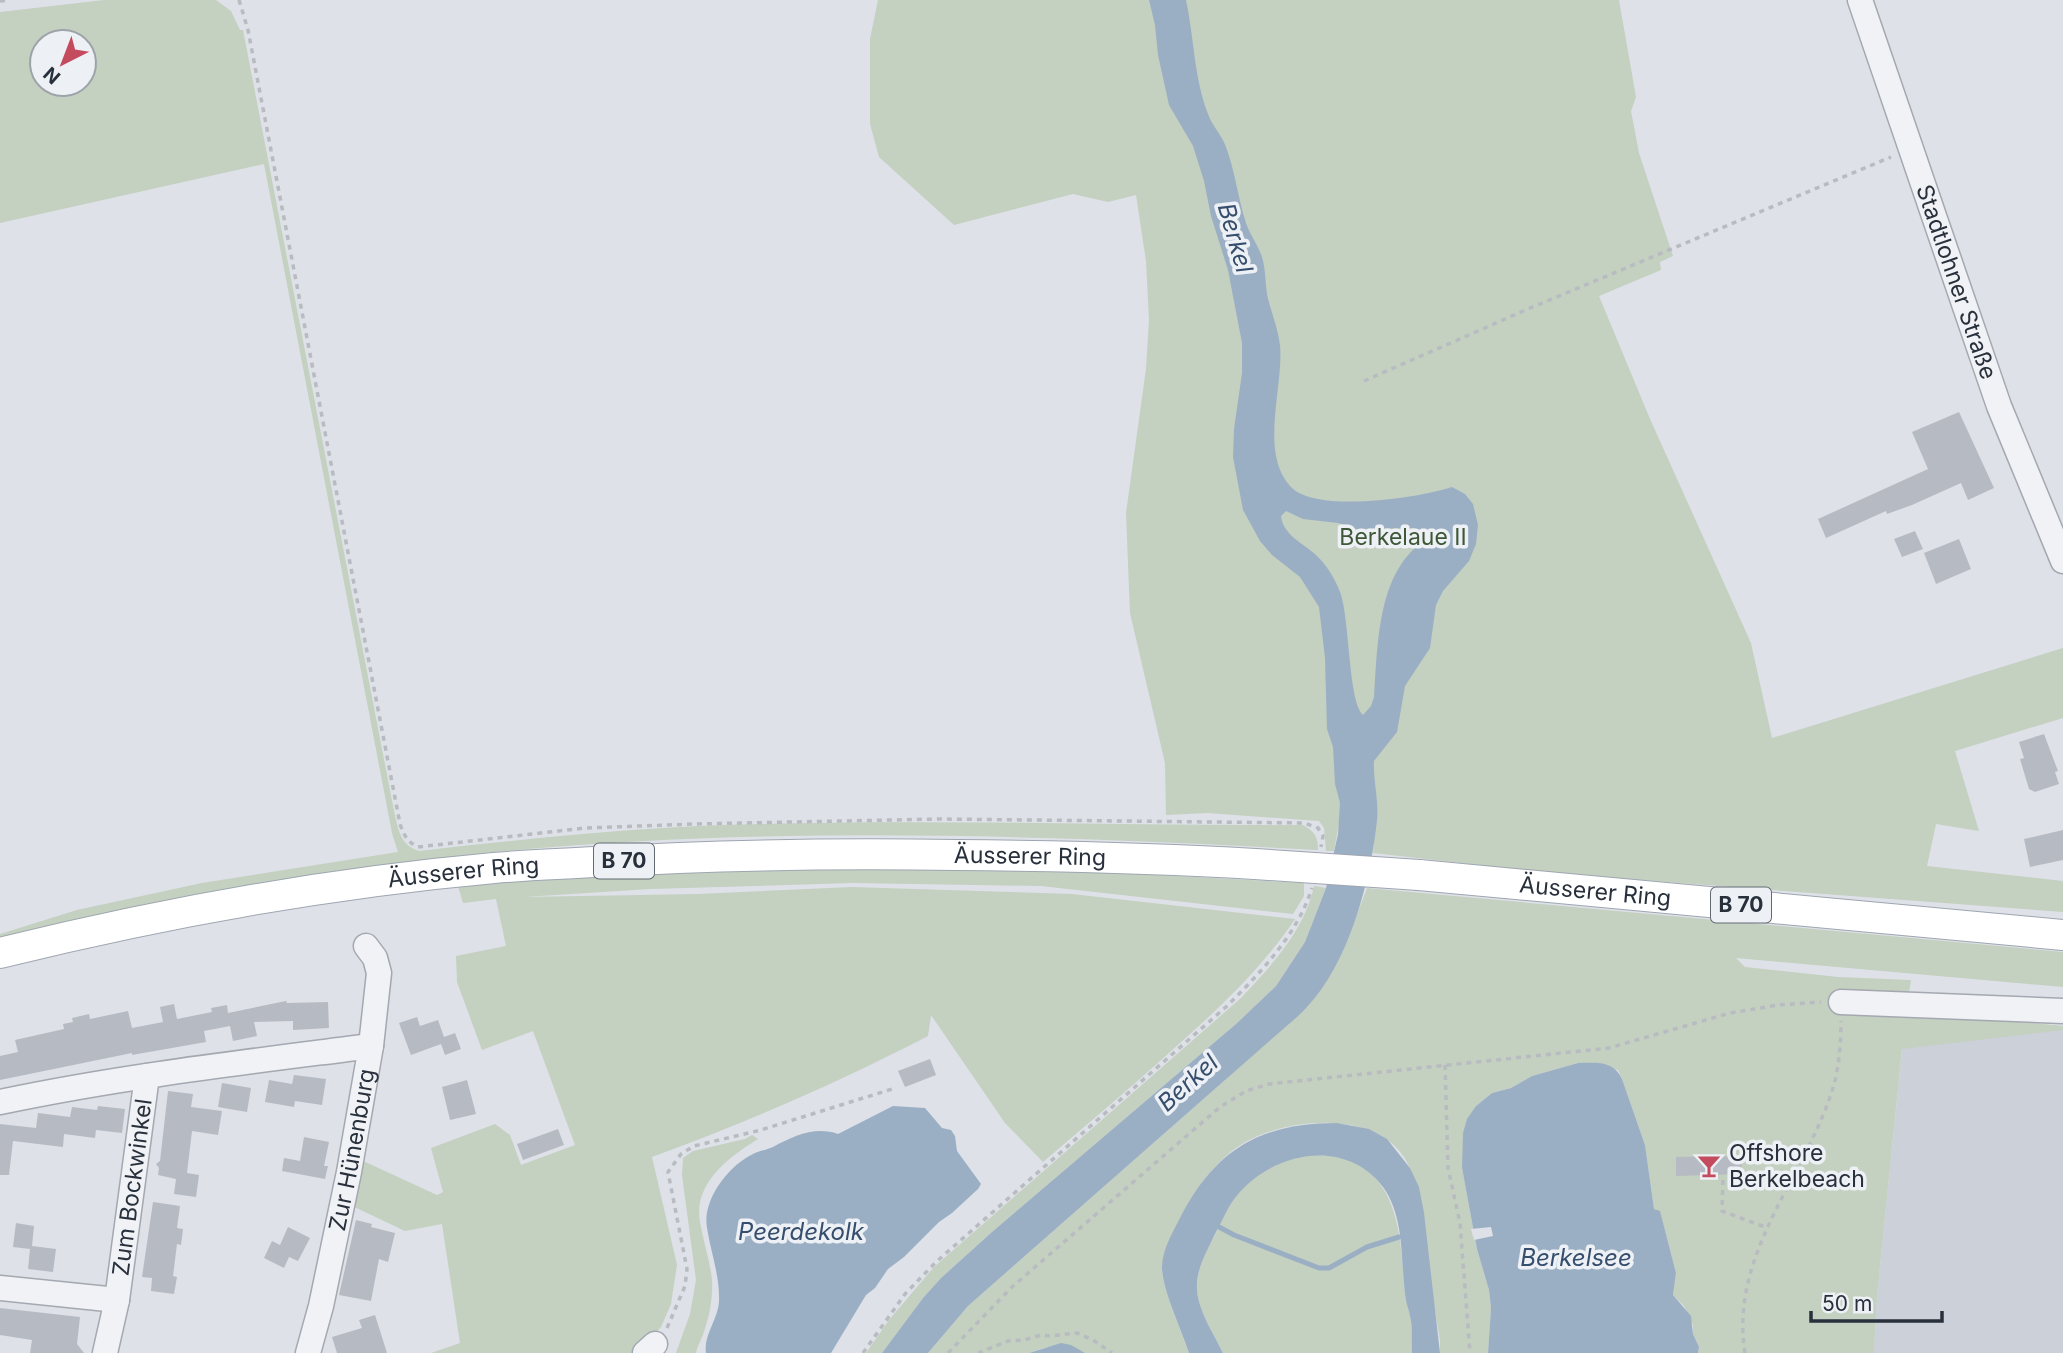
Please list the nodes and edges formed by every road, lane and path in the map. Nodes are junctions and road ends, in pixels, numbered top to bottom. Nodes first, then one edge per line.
1 (10, 0) edge
2 (239, 0) edge
3 (1860, 0) edge
4 (0, 1) edge
5 (1909, 149) junction
6 (1364, 381) dead end
7 (2055, 522) edge
8 (2063, 561) edge
9 (1321, 849) dead end
10 (1312, 886) dead end
11 (2063, 935) edge
12 (366, 946) dead end
13 (0, 953) edge
14 (1841, 1002) junction
15 (2063, 1011) edge
16 (371, 1046) junction
17 (1445, 1065) junction
18 (147, 1076) junction
19 (891, 1089) dead end
20 (0, 1102) edge
21 (1723, 1180) dead end
22 (1768, 1228) junction
23 (0, 1289) edge
24 (117, 1300) junction
25 (650, 1348) edge
26 (105, 1353) edge
27 (308, 1353) edge
28 (863, 1353) edge
29 (948, 1353) edge
30 (978, 1353) edge
31 (1112, 1353) edge
32 (1470, 1353) edge
33 (1745, 1353) edge

1 - 4 path
2 - 9 path
3 - 5 street, Stadtlohner Straße
5 - 6 path
5 - 7 street, Stadtlohner Straße
7 - 8 street, Stadtlohner Straße
10 - 28 path
11 - 13 main road, Äusserer Ring / B 70, bridge
12 - 16 street, Zur Hünenburg
14 - 15 street
14 - 17 path
14 - 22 path
16 - 18 street, Zum Bockwinkel
16 - 27 street, Zur Hünenburg
17 - 29 path
17 - 32 path
18 - 20 street, Zum Bockwinkel
18 - 24 street, Zum Bockwinkel
19 - 25 path
21 - 22 path
22 - 33 path
23 - 24 street, Zum Bockwinkel
24 - 26 street, Zum Bockwinkel
30 - 31 path

